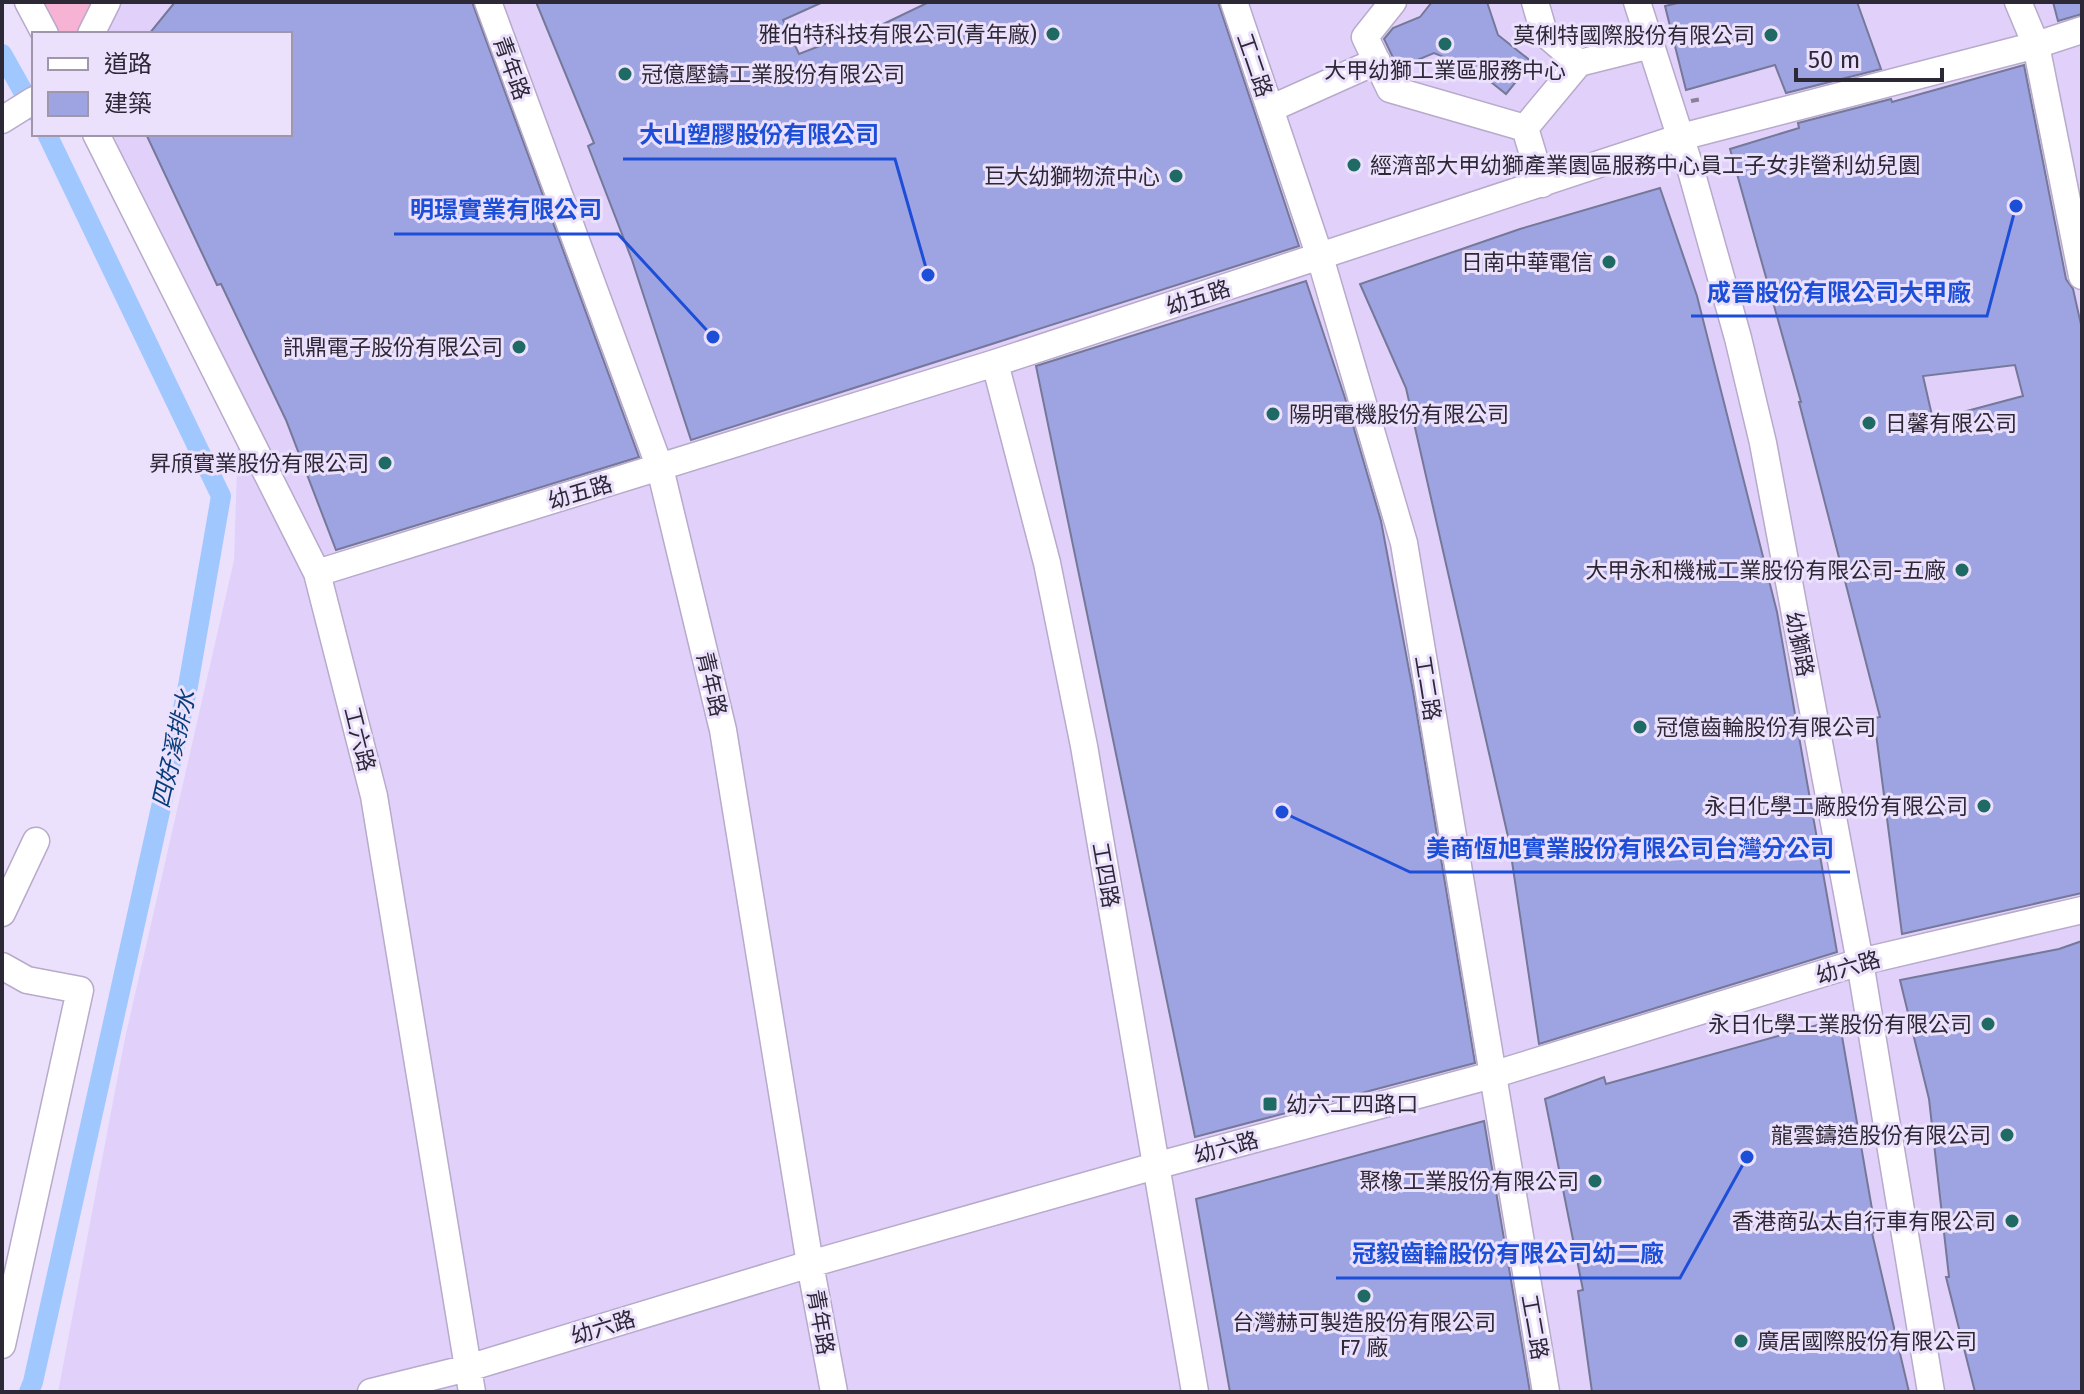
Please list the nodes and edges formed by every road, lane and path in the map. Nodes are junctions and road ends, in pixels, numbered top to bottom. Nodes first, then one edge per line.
1 (28, 2) edge
2 (107, 2) edge
3 (488, 2) edge
4 (1234, 2) edge
5 (1393, 2) edge
6 (1535, 2) edge
7 (1637, 2) edge
8 (2018, 2) edge
9 (2082, 30) edge
10 (44, 32) edge
11 (92, 32) edge
12 (1651, 45) junction
13 (2036, 45) junction
14 (1377, 61) junction
15 (1579, 63) junction
16 (32, 101) edge
17 (1270, 109) junction
18 (2, 120) edge
19 (1525, 128) junction
20 (97, 136) edge
21 (1681, 137) junction
22 (1542, 184) junction
23 (1320, 257) junction
24 (2082, 276) edge
25 (995, 363) junction
26 (660, 468) junction
27 (317, 573) junction
28 (36, 841) dead end
29 (2082, 910) edge
30 (2, 913) edge
31 (1860, 962) junction
32 (2, 966) edge
33 (1492, 1075) junction
34 (1155, 1166) junction
35 (810, 1264) junction
36 (2, 1345) edge
37 (470, 1380) edge
38 (371, 1392) edge
39 (834, 1392) edge
40 (1195, 1392) edge
41 (1546, 1392) edge
42 (1931, 1392) edge

1 - 10 street
2 - 11 street
3 - 26 street, 青年路
4 - 17 street, 工二路
5 - 14 street
6 - 15 street
7 - 12 street, 幼獅路
8 - 13 street
9 - 13 street, 幼五路
12 - 15 street
12 - 21 street, 幼獅路
13 - 21 street, 幼五路
13 - 24 street
14 - 17 street
14 - 19 street
15 - 19 street
16 - 18 street
17 - 23 street, 工二路
19 - 22 street
20 - 27 street, 工六路
21 - 22 street, 幼五路
21 - 31 street, 幼獅路
22 - 23 street, 幼五路
23 - 25 street, 幼五路
23 - 33 street, 工二路
25 - 26 street, 幼五路
25 - 34 street, 工四路
26 - 27 street, 幼五路
26 - 35 street, 青年路
27 - 37 street, 工六路
28 - 30 street
29 - 31 street, 幼六路
31 - 33 street, 幼六路
31 - 42 street, 幼獅路
32 - 36 street
33 - 34 street, 幼六路
33 - 41 street, 工二路
34 - 35 street, 幼六路
34 - 40 street, 工四路
35 - 37 street, 幼六路
35 - 39 street, 青年路
37 - 38 street, 幼六路

